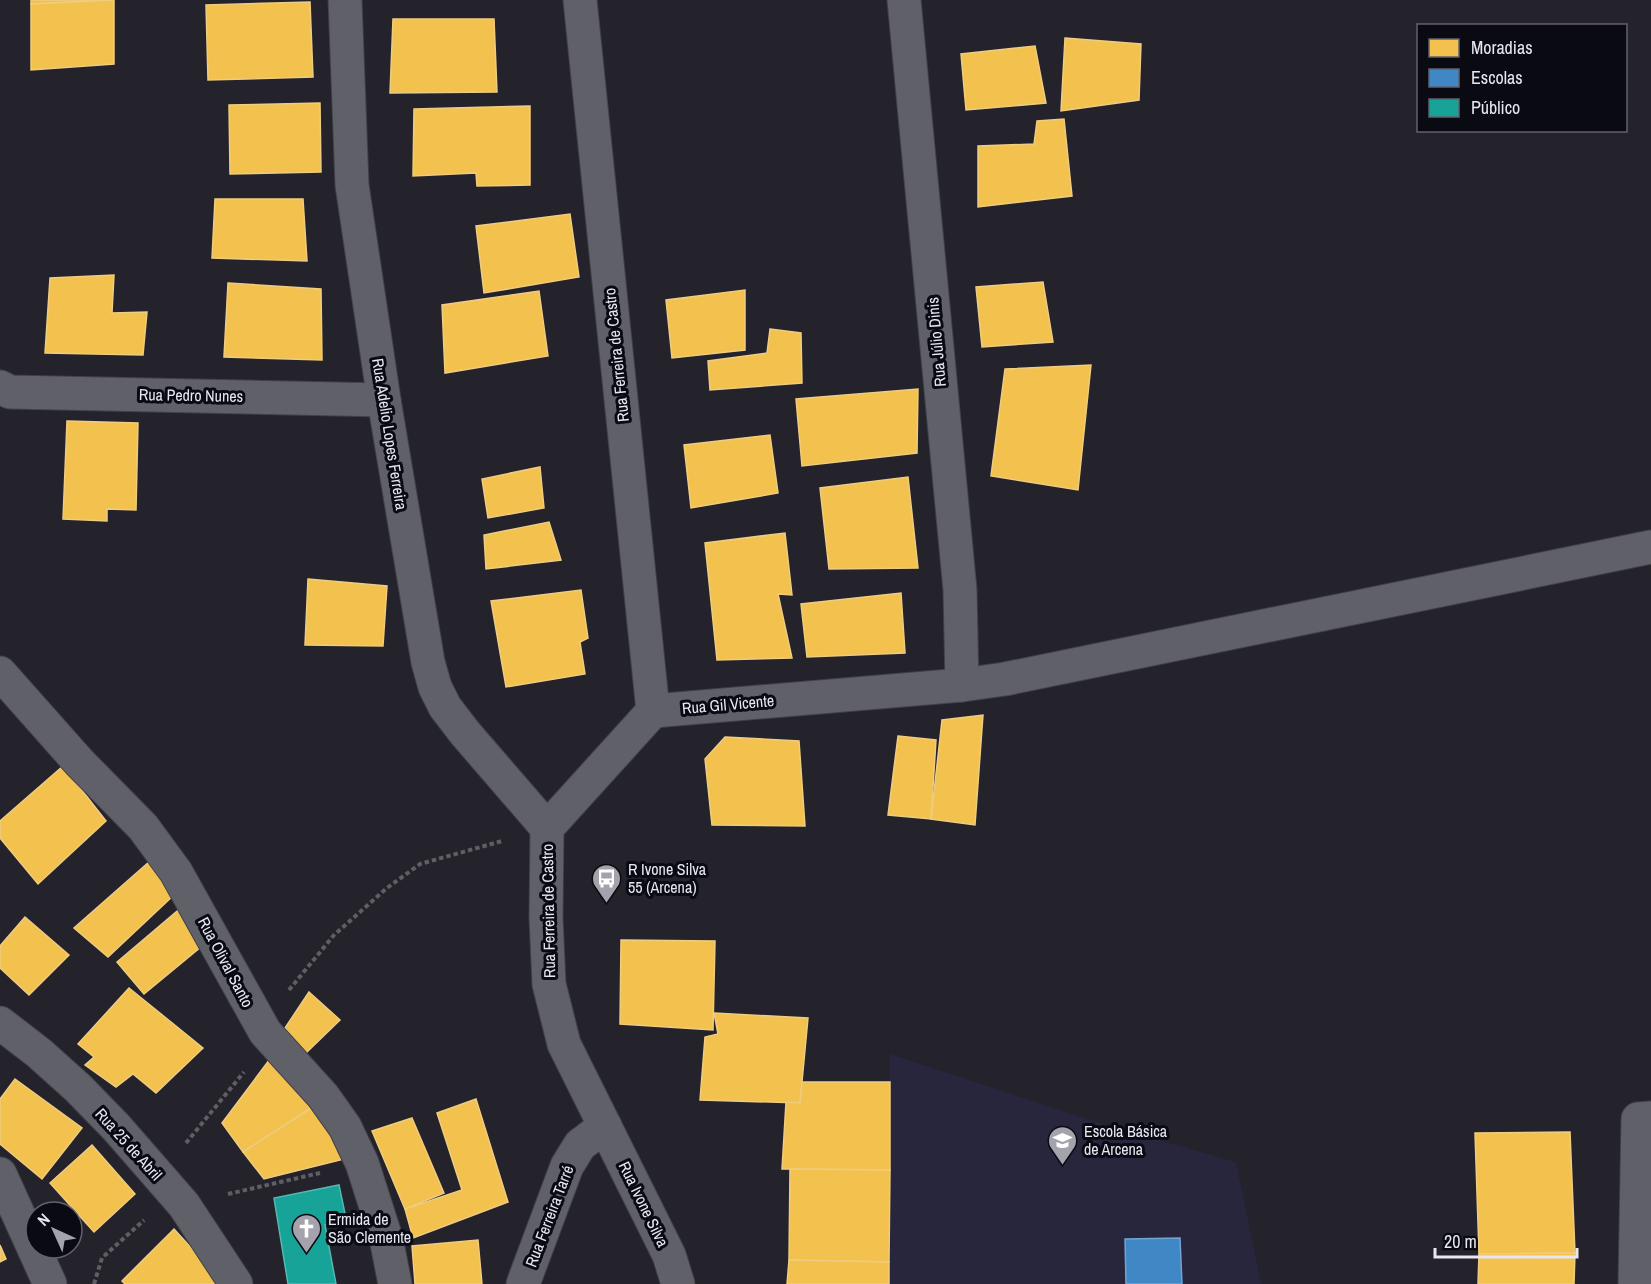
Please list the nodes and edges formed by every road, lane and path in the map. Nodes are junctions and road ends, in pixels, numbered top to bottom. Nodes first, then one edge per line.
1 (345, 0) edge
2 (580, 0) edge
3 (904, 0) edge
4 (0, 387) edge
5 (384, 400) junction
6 (1651, 547) edge
7 (0, 673) edge
8 (962, 685) junction
9 (653, 711) junction
10 (547, 828) junction
11 (0, 1023) edge
12 (266, 1032) junction
13 (1651, 1118) edge
14 (605, 1126) junction
15 (362, 1163) junction
16 (0, 1174) edge
17 (159, 1176) junction
18 (184, 1205) junction
19 (50, 1284) edge
20 (94, 1284) edge
21 (236, 1284) edge
22 (395, 1284) edge
23 (523, 1284) edge
24 (678, 1284) edge
25 (1635, 1284) edge

1 - 5 street, Rua Adelio Lopes Ferreira
2 - 9 street, Rua Ferreira de Castro
3 - 8 street, Rua Júlio Dinis
4 - 5 street, Rua Pedro Nunes
5 - 10 street, Rua Adelio Lopes Ferreira
6 - 8 street, Rua Gil Vicente
7 - 12 street, Rua Olival Santo
8 - 9 street, Rua Gil Vicente
9 - 10 street
10 - 12 path
10 - 14 street, Rua Ferreira de Castro
11 - 17 street, Rua 25 de Abril
12 - 15 street, Rua Olival Santo
12 - 17 path
13 - 25 street
14 - 23 street, Rua Ferreira Tarré
14 - 24 street, Rua Ivone Silva
15 - 18 path
15 - 22 street, Rua Olival Santo
16 - 19 street
17 - 18 street, Rua 25 de Abril
18 - 20 path
18 - 21 street, Rua 25 de Abril

